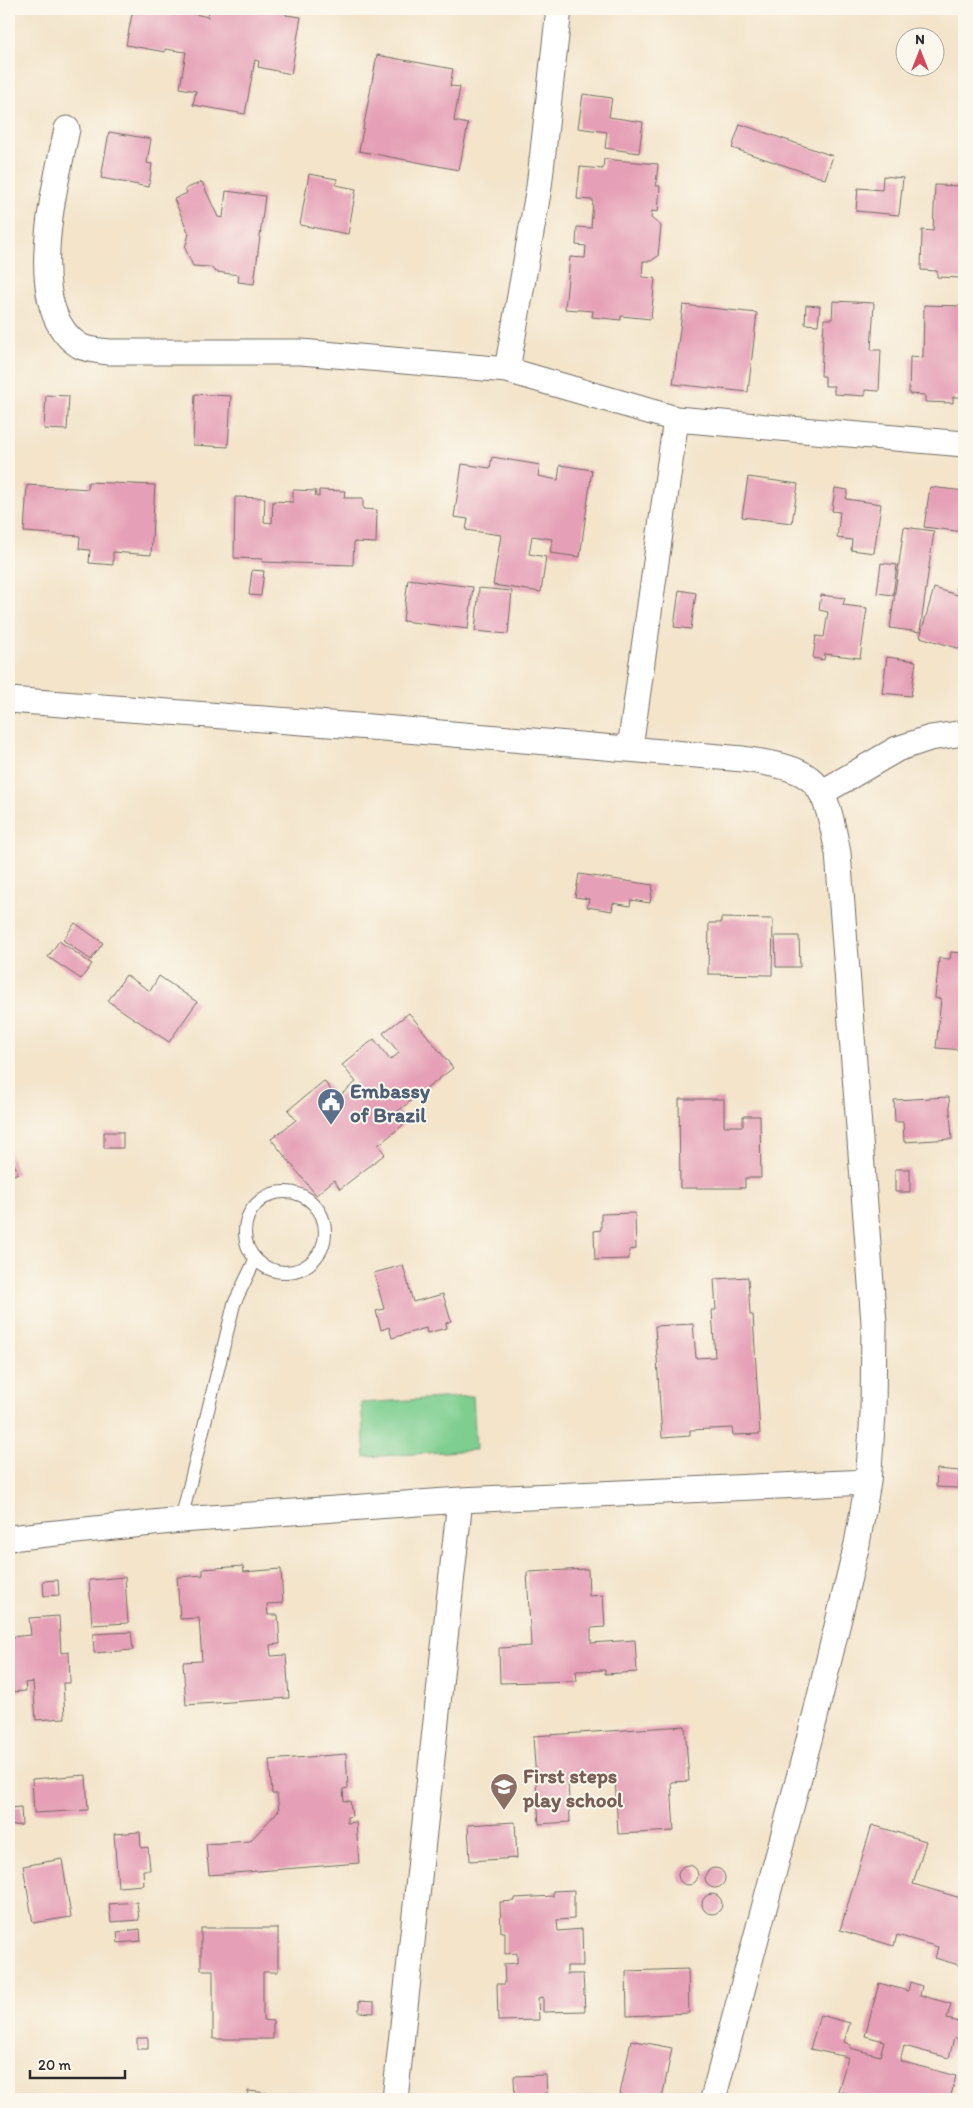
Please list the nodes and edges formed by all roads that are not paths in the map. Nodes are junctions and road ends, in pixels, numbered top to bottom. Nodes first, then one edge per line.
1 (559, 9) edge
2 (67, 129) dead end
3 (507, 370) junction
4 (676, 419) junction
5 (964, 444) edge
6 (9, 700) edge
7 (964, 733) edge
8 (630, 748) junction
9 (823, 792) junction
10 (255, 1260) junction
11 (868, 1482) junction
12 (460, 1500) junction
13 (180, 1520) junction
14 (9, 1538) edge
15 (395, 2099) edge
16 (713, 2099) edge

1 - 3 street
2 - 3 street
3 - 4 street
4 - 5 street
4 - 8 street
6 - 8 street
7 - 9 street
8 - 9 street
9 - 11 street
10 - 10 lane
10 - 13 lane
11 - 12 street
11 - 16 street
12 - 13 street
12 - 15 street
13 - 14 street

